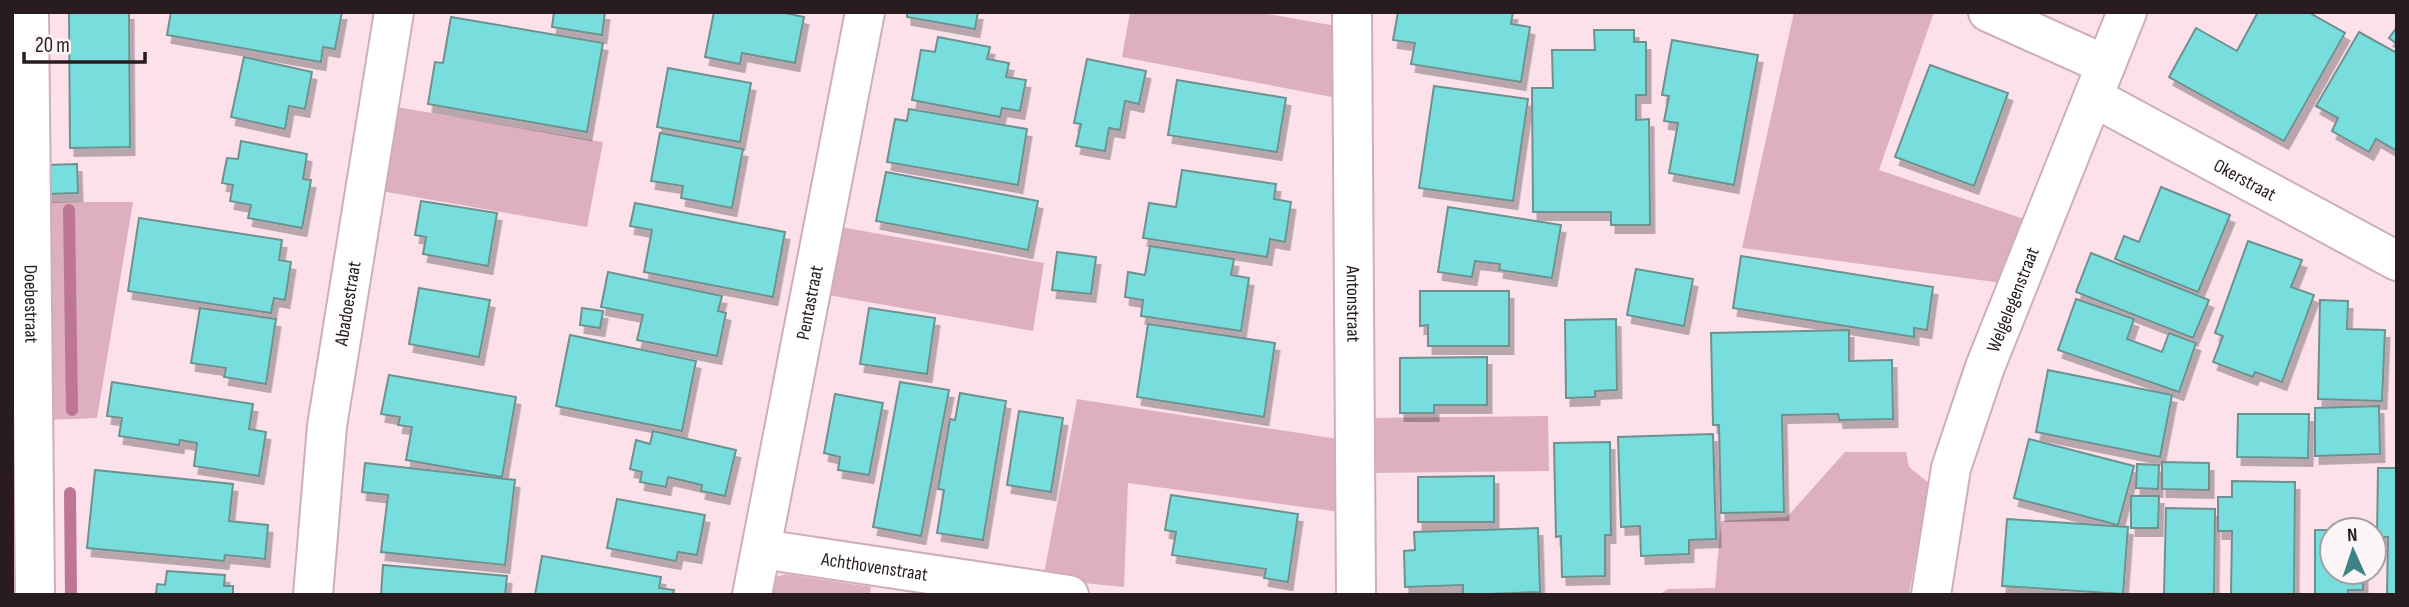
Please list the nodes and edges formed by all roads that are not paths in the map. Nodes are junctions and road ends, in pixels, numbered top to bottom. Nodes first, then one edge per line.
1 (29, 12) edge
2 (394, 12) edge
3 (865, 12) edge
4 (1352, 12) edge
5 (1988, 12) edge
6 (2127, 12) edge
7 (2100, 81) junction
8 (2397, 261) edge
9 (762, 549) junction
10 (35, 595) edge
11 (313, 595) edge
12 (752, 595) edge
13 (1069, 595) edge
14 (1356, 595) edge
15 (1931, 595) edge

1 - 10 street, Doebestraat
2 - 11 street, Abadoestraat
3 - 9 street, Pentastraat
4 - 14 street, Antonstraat
5 - 7 street, Okerstraat
6 - 7 street, Welgelegenstraat
7 - 8 street, Okerstraat
7 - 15 street, Welgelegenstraat
9 - 12 street, Pentastraat
9 - 13 street, Achthovenstraat

